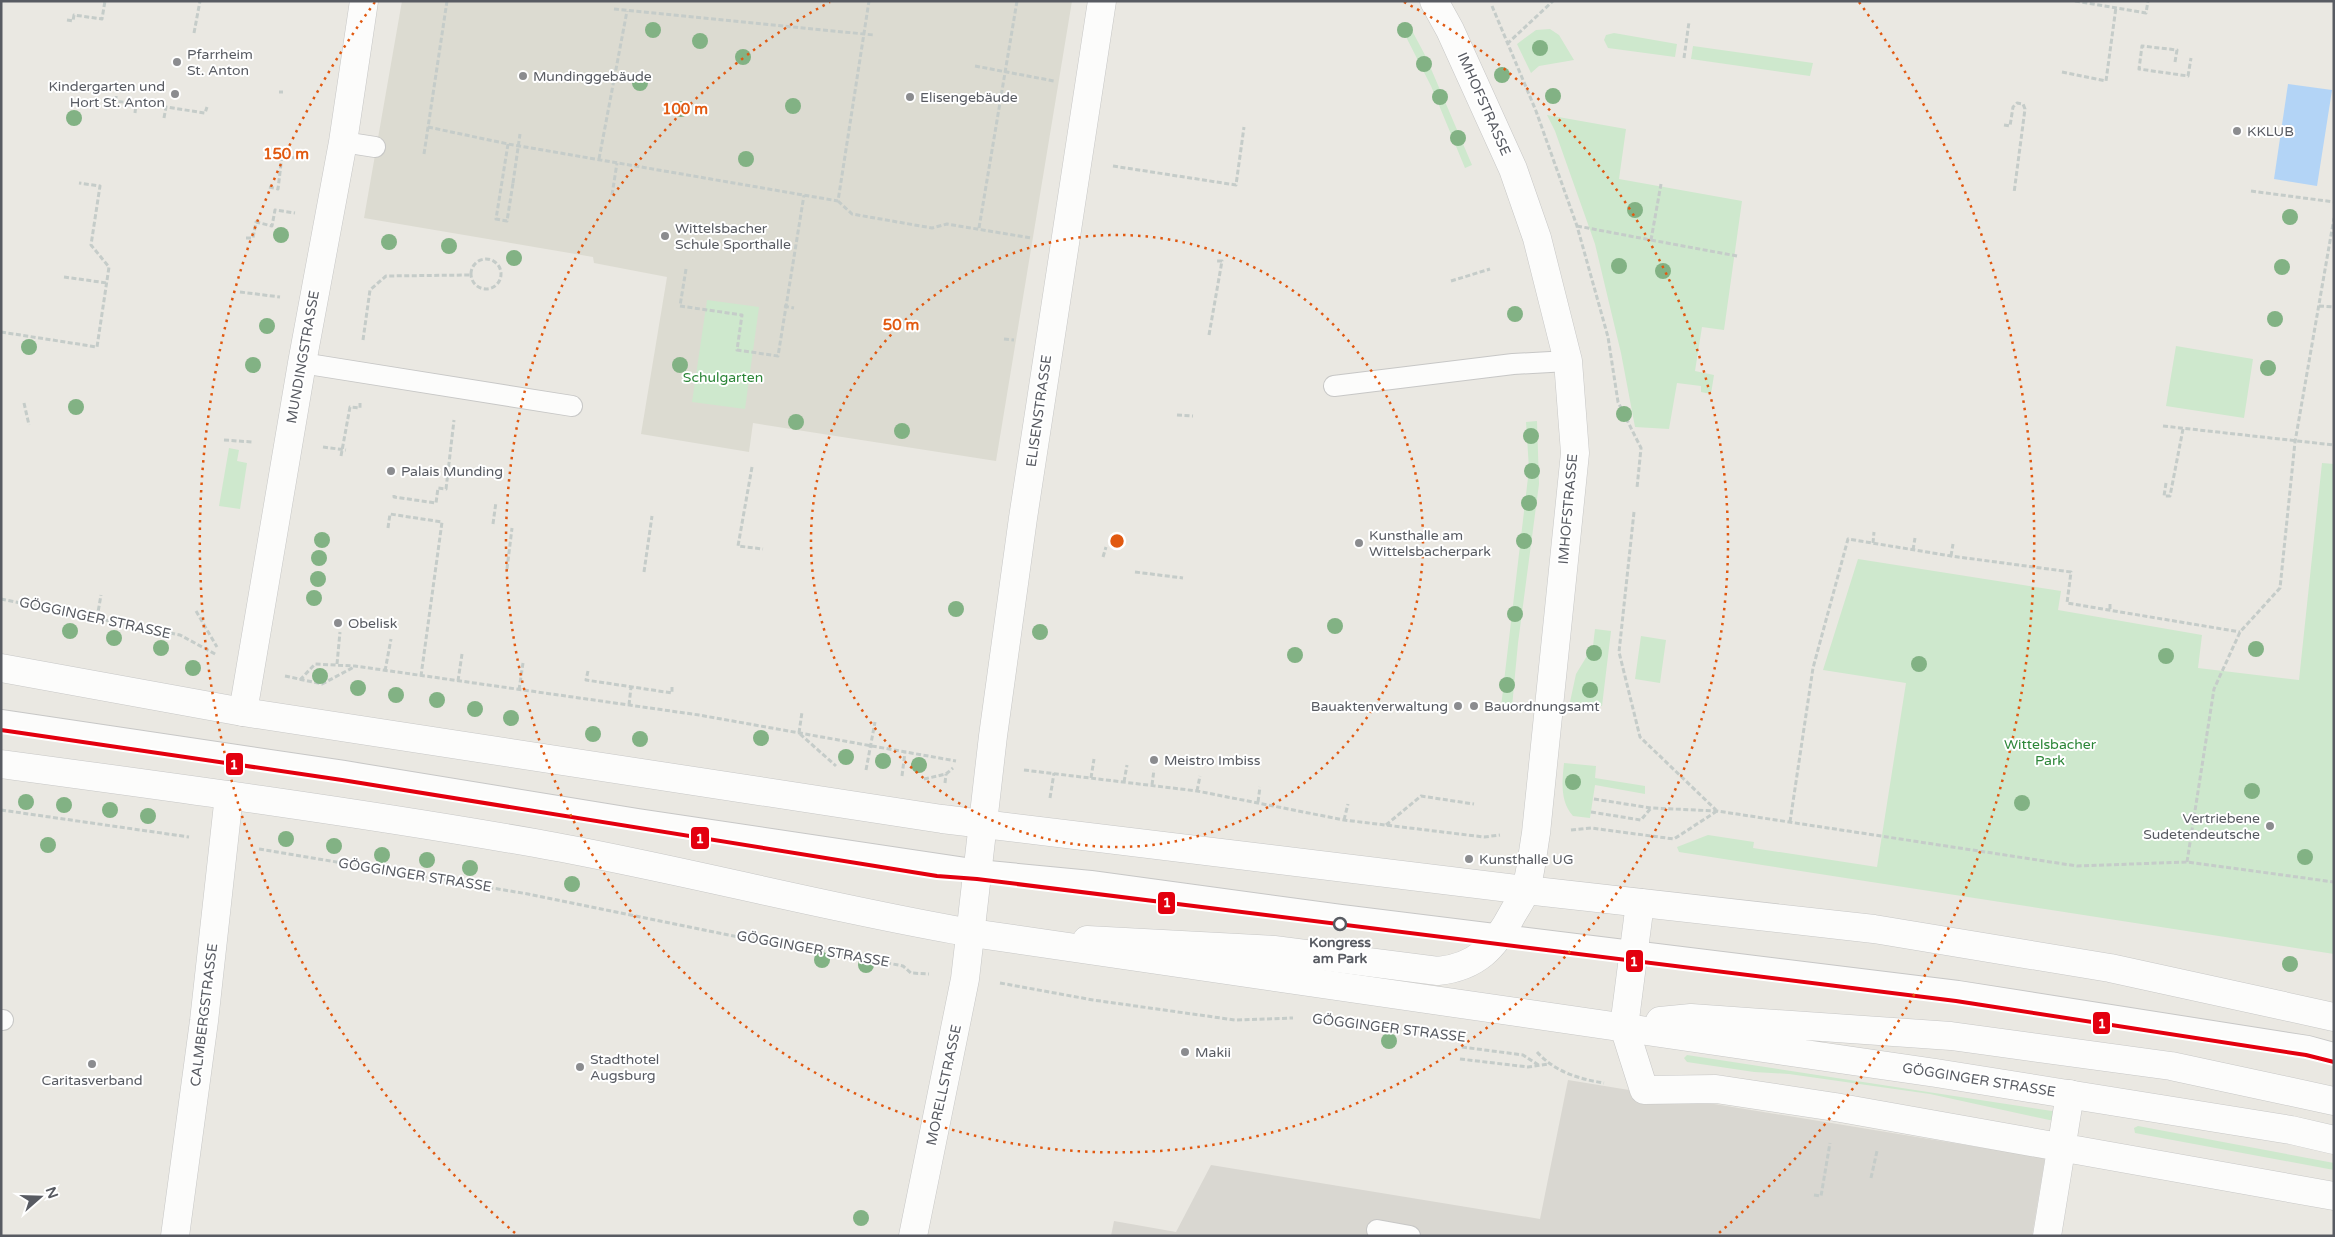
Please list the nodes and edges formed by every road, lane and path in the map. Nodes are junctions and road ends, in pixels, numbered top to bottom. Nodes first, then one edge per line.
1 (105, 1) edge
2 (200, 1) edge
3 (364, 1) edge
4 (447, 1) edge
5 (869, 1) edge
6 (1017, 1) edge
7 (1102, 1) edge
8 (1434, 1) edge
9 (1553, 1) edge
10 (2075, 1) edge
11 (2148, 1) edge
12 (2116, 8) junction
13 (614, 9) dead end
14 (628, 11) junction
15 (67, 20) dead end
16 (1689, 22) dead end
17 (194, 33) dead end
18 (866, 33) junction
19 (874, 35) dead end
20 (1507, 44) dead end
21 (1684, 58) dead end
22 (2191, 58) dead end
23 (2175, 62) dead end
24 (975, 66) dead end
25 (1006, 71) junction
26 (2062, 72) dead end
27 (1059, 82) dead end
28 (116, 96) dead end
29 (207, 107) dead end
30 (135, 113) dead end
31 (164, 118) dead end
32 (2004, 125) dead end
33 (428, 127) junction
34 (1244, 127) dead end
35 (520, 134) dead end
36 (342, 142) junction
37 (508, 144) junction
38 (375, 147) dead end
39 (424, 154) dead end
40 (599, 159) junction
41 (309, 160) dead end
42 (617, 162) junction
43 (1108, 165) dead end
44 (79, 183) dead end
45 (1661, 184) dead end
46 (269, 187) dead end
47 (2251, 191) dead end
48 (2014, 193) dead end
49 (612, 195) dead end
50 (804, 195) junction
51 (838, 201) junction
52 (2334, 202) edge
53 (300, 213) dead end
54 (2334, 218) edge
55 (1577, 226) dead end
56 (979, 228) junction
57 (246, 238) dead end
58 (1033, 238) dead end
59 (1651, 240) junction
60 (1737, 256) dead end
61 (1217, 261) dead end
62 (686, 269) dead end
63 (1490, 270) dead end
64 (470, 275) junction
65 (64, 277) dead end
66 (1451, 281) dead end
67 (107, 283) junction
68 (240, 292) dead end
69 (286, 297) dead end
70 (784, 306) junction
71 (2319, 306) junction
72 (2334, 307) edge
73 (794, 308) dead end
74 (1, 332) edge
75 (1209, 336) dead end
76 (1568, 362) junction
77 (302, 363) junction
78 (357, 372) junction
79 (1334, 386) dead end
80 (361, 399) dead end
81 (24, 403) dead end
82 (572, 406) dead end
83 (1177, 414) dead end
84 (455, 415) dead end
85 (1193, 416) dead end
86 (29, 425) dead end
87 (2162, 426) dead end
88 (2183, 429) junction
89 (224, 440) dead end
90 (240, 441) dead end
91 (2295, 442) junction
92 (317, 446) dead end
93 (2334, 446) edge
94 (1641, 448) dead end
95 (344, 450) junction
96 (341, 456) dead end
97 (752, 467) dead end
98 (2166, 483) dead end
99 (1637, 488) dead end
100 (394, 495) dead end
101 (496, 502) dead end
102 (1634, 512) dead end
103 (652, 516) dead end
104 (493, 524) dead end
105 (388, 528) dead end
106 (512, 528) dead end
107 (1874, 532) dead end
108 (1915, 538) dead end
109 (1873, 543) junction
110 (1953, 544) dead end
111 (1106, 547) dead end
112 (762, 549) dead end
113 (1913, 550) junction
114 (1951, 556) junction
115 (1104, 557) dead end
116 (507, 569) dead end
117 (644, 572) dead end
118 (1136, 572) dead end
119 (1183, 578) dead end
120 (101, 595) dead end
121 (1, 599) edge
122 (2110, 602) dead end
123 (2110, 609) junction
124 (196, 611) dead end
125 (97, 618) junction
126 (340, 632) dead end
127 (2240, 632) junction
128 (391, 639) dead end
129 (462, 654) dead end
130 (523, 662) dead end
131 (337, 664) junction
132 (356, 666) junction
133 (251, 667) junction
134 (1, 668) edge
135 (385, 671) junction
136 (588, 671) dead end
137 (421, 676) junction
138 (300, 680) junction
139 (458, 681) junction
140 (631, 687) junction
141 (672, 687) dead end
142 (519, 690) junction
143 (629, 705) junction
144 (242, 712) junction
145 (802, 712) dead end
146 (1, 720) edge
147 (875, 722) dead end
148 (799, 733) junction
149 (871, 746) junction
150 (905, 752) junction
151 (1094, 759) dead end
152 (1, 764) edge
153 (1127, 765) dead end
154 (837, 766) dead end
155 (989, 766) junction
156 (856, 769) dead end
157 (866, 770) junction
158 (1154, 770) dead end
159 (875, 772) dead end
160 (893, 774) dead end
161 (902, 776) junction
162 (1200, 776) dead end
163 (910, 777) dead end
164 (918, 778) dead end
165 (1091, 778) junction
166 (1124, 782) junction
167 (1152, 785) junction
168 (1260, 787) dead end
169 (1197, 791) junction
170 (228, 795) junction
171 (1594, 799) dead end
172 (1258, 802) junction
173 (1348, 804) dead end
174 (1474, 804) dead end
175 (1651, 808) junction
176 (1, 810) edge
177 (1717, 811) junction
178 (1590, 812) dead end
179 (1344, 820) junction
180 (984, 822) junction
181 (1790, 822) junction
182 (1386, 826) junction
183 (1536, 832) junction
184 (224, 843) junction
185 (2187, 862) junction
186 (978, 870) junction
187 (2334, 882) edge
188 (1526, 890) junction
189 (1640, 903) junction
190 (972, 933) junction
191 (1501, 935) junction
192 (1028, 941) junction
193 (1634, 951) junction
194 (965, 979) junction
195 (1303, 1017) dead end
196 (2334, 1017) edge
197 (1624, 1027) junction
198 (1462, 1047) dead end
199 (1533, 1047) dead end
200 (2334, 1053) edge
201 (1460, 1059) dead end
202 (1548, 1064) junction
203 (1540, 1066) junction
204 (1644, 1090) junction
205 (2070, 1094) junction
206 (2334, 1101) edge
207 (2334, 1140) edge
208 (2062, 1148) junction
209 (1875, 1159) dead end
210 (1871, 1178) dead end
211 (1824, 1179) dead end
212 (1814, 1195) dead end
213 (2334, 1196) edge
214 (1377, 1230) dead end
215 (176, 1236) edge
216 (913, 1236) edge
217 (1410, 1236) edge
218 (2047, 1236) edge

1 - 15 path
2 - 17 path
3 - 36 street, MUNDINGSTRASSE
4 - 33 path
5 - 18 path
6 - 25 path
7 - 155 street, ELISENSTRASSE
8 - 76 street, IMHOFSTRASSE
9 - 20 path
10 - 12 path
11 - 12 path
12 - 26 path
13 - 14 path
14 - 18 path
14 - 40 path
16 - 21 path
18 - 19 path
18 - 51 path
22 - 23 path
24 - 25 path
25 - 27 path
25 - 56 path
28 - 30 path
29 - 31 path
32 - 48 path
33 - 37 path
33 - 39 path
34 - 43 path
35 - 37 path, bridge
36 - 38 lane
36 - 77 street, MUNDINGSTRASSE
37 - 40 path
40 - 42 path
41 - 46 path
42 - 49 path
42 - 50 path
44 - 67 path
45 - 59 path
47 - 52 path
50 - 51 path
50 - 70 path
51 - 56 path
53 - 57 path
54 - 71 path
55 - 59 path
56 - 58 path
59 - 60 path
61 - 75 path
62 - 70 path
63 - 66 path
64 - 64 path
64 - 78 path
65 - 67 path
67 - 74 path
68 - 69 path
70 - 73 path
71 - 72 path
71 - 91 path
76 - 79 lane
76 - 183 street, IMHOFSTRASSE
77 - 78 lane
77 - 133 street, MUNDINGSTRASSE
78 - 82 lane
80 - 95 path
81 - 86 path
83 - 85 path
84 - 100 path
87 - 88 path
88 - 91 path
88 - 98 path
89 - 90 path
91 - 93 path
91 - 127 path
92 - 95 path
94 - 99 path
95 - 96 path
97 - 112 path
101 - 104 path
102 - 177 path
103 - 117 path
105 - 137 path
106 - 116 path
107 - 109 path
108 - 113 path
109 - 113 path
109 - 181 path
110 - 114 path
111 - 115 path
113 - 114 path
114 - 123 path
118 - 119 path
120 - 125 path
121 - 125 path, GÖGGINGER STRASSE
122 - 123 path
123 - 127 path
124 - 125 path, GÖGGINGER STRASSE
126 - 131 path
127 - 185 path
128 - 135 path
129 - 139 path
130 - 142 path
131 - 132 path
131 - 138 path
132 - 135 path
132 - 138 path
133 - 138 path
133 - 144 street, MUNDINGSTRASSE
134 - 144 street
135 - 137 path
136 - 140 path
137 - 139 path
139 - 142 path
140 - 141 path
140 - 143 path
142 - 143 path
143 - 148 path
144 - 180 street
145 - 148 path
146 - 186 lane
147 - 149 path
148 - 149 path
148 - 154 path
149 - 150 path
149 - 157 path
150 - 161 path
150 - 164 path
151 - 165 path
152 - 170 street, GÖGGINGER STRASSE
153 - 166 path
155 - 165 path
155 - 180 street, ELISENSTRASSE
156 - 157 path
157 - 159 path
158 - 167 path
160 - 161 path
161 - 163 path
162 - 169 path
165 - 166 path
166 - 167 path
167 - 169 path
168 - 172 path
169 - 172 path
170 - 184 street, CALMBERGSTRASSE
170 - 190 street, GÖGGINGER STRASSE
171 - 175 path
172 - 179 path
173 - 179 path
174 - 182 path
175 - 177 path
175 - 178 path
176 - 184 path, GÖGGINGER STRASSE
177 - 181 path
177 - 183 path
179 - 182 path
180 - 186 street
180 - 188 street
181 - 185 path
182 - 183 path
183 - 188 street, IMHOFSTRASSE
184 - 194 path, GÖGGINGER STRASSE
184 - 215 street, CALMBERGSTRASSE
185 - 187 path
186 - 190 street
186 - 191 lane
188 - 189 street
188 - 191 street, GÖGGINGER STRASSE
189 - 193 street
189 - 196 street
190 - 192 street, GÖGGINGER STRASSE
190 - 194 street, MORELLSTRASSE
191 - 192 street, GÖGGINGER STRASSE
191 - 193 lane
192 - 197 street, GÖGGINGER STRASSE
193 - 197 street
193 - 200 lane
194 - 195 path, GÖGGINGER STRASSE
194 - 216 street, MORELLSTRASSE
197 - 204 street
197 - 205 street, GÖGGINGER STRASSE
197 - 206 street, GÖGGINGER STRASSE
198 - 203 path
199 - 202 path
201 - 203 path
202 - 203 path
202 - 204 path
204 - 208 street
205 - 207 street, GÖGGINGER STRASSE
205 - 208 street
208 - 213 street
208 - 218 street
209 - 210 path
211 - 212 path
214 - 217 lane

